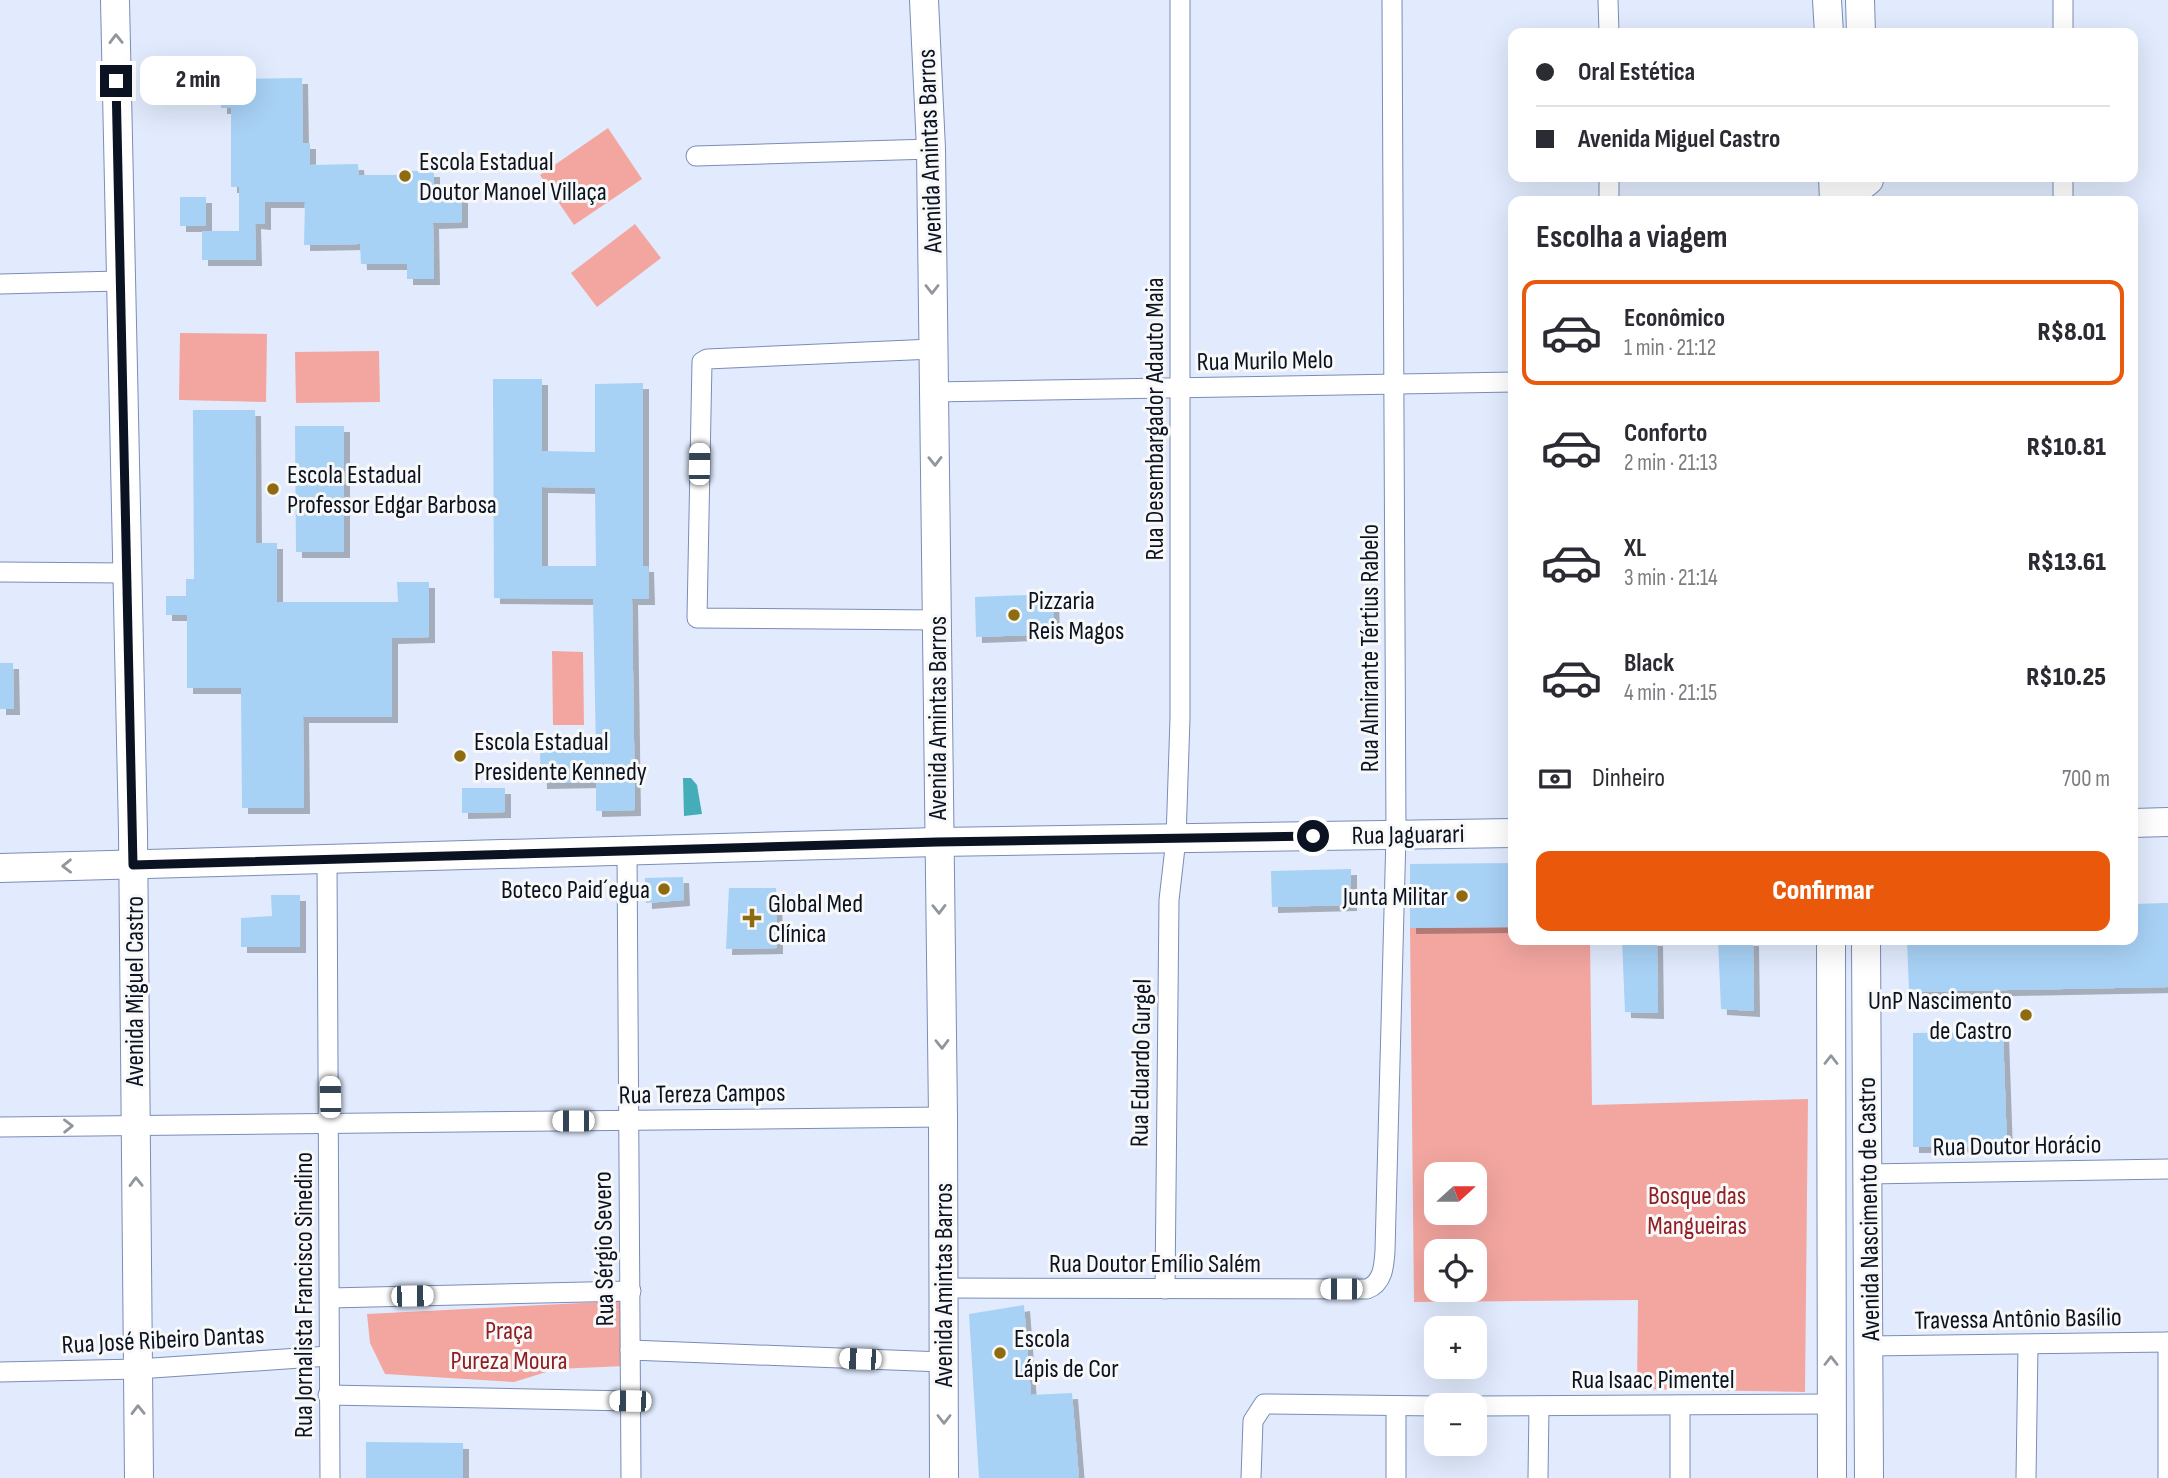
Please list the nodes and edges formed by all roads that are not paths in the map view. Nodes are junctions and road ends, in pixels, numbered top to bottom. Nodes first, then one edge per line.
1 (115, 0) edge
2 (924, 0) edge
3 (1180, 0) edge
4 (1392, 0) edge
5 (1608, 0) edge
6 (1828, 0) edge
7 (1860, 0) edge
8 (2063, 0) edge
9 (1609, 28) edge
10 (1829, 28) edge
11 (1861, 28) edge
12 (2063, 28) edge
13 (931, 149) junction
14 (696, 156) dead end
15 (1869, 186) edge
16 (1852, 196) edge
17 (119, 281) junction
18 (0, 284) edge
19 (933, 349) junction
20 (1508, 382) edge
21 (1394, 384) junction
22 (1180, 388) junction
23 (934, 392) junction
24 (0, 572) edge
25 (126, 573) junction
26 (937, 620) junction
27 (2168, 822) edge
28 (2138, 823) edge
29 (1508, 833) edge
30 (1396, 835) junction
31 (1176, 839) junction
32 (937, 842) junction
33 (627, 851) junction
34 (327, 859) junction
35 (133, 865) junction
36 (0, 868) edge
37 (1831, 945) edge
38 (1866, 945) edge
39 (1866, 1087) junction
40 (943, 1117) junction
41 (627, 1120) junction
42 (1831, 1122) junction
43 (330, 1123) junction
44 (135, 1125) junction
45 (0, 1127) edge
46 (2168, 1169) edge
47 (1867, 1174) junction
48 (943, 1288) junction
49 (1165, 1289) junction
50 (1367, 1289) joint
51 (631, 1291) junction
52 (330, 1298) junction
53 (2168, 1342) edge
54 (1870, 1346) junction
55 (2028, 1346) junction
56 (630, 1350) junction
57 (329, 1356) junction
58 (943, 1362) junction
59 (138, 1369) junction
60 (0, 1372) edge
61 (328, 1395) junction
62 (630, 1401) junction
63 (1830, 1404) junction
64 (1679, 1405) junction
65 (1395, 1406) junction
66 (1424, 1406) edge
67 (1487, 1406) edge
68 (1539, 1406) junction
69 (1834, 1476) edge
70 (139, 1478) edge
71 (330, 1478) edge
72 (631, 1478) edge
73 (944, 1478) edge
74 (1251, 1478) edge
75 (1396, 1478) edge
76 (1538, 1478) edge
77 (1680, 1478) edge
78 (1869, 1478) edge
79 (2026, 1478) edge
80 (2168, 1478) edge

17 -> 1 main road, Avenida Miguel Castro
2 - 13 main road, Avenida Amintas Barros
3 - 22 street, Rua Desembargador Adauto Maia
4 - 21 street, Rua Almirante Tértius Rabelo
5 - 9 street
6 - 10 main road
7 - 11 main road
8 - 12 street
13 - 14 street
13 -> 19 main road, Avenida Amintas Barros
15 - 16 main road
17 - 18 street
17 - 25 main road, Avenida Miguel Castro
19 - 23 main road, Avenida Amintas Barros
19 - 26 street
20 - 21 street, Rua Murilo Melo
21 - 22 street, Rua Murilo Melo
21 - 30 street, Rua Almirante Tértius Rabelo
22 - 23 street, Rua Murilo Melo
22 - 31 street, Rua Desembargador Adauto Maia
23 -> 26 main road, Avenida Amintas Barros
24 - 25 street
25 - 35 main road, Avenida Miguel Castro
26 - 32 main road, Avenida Amintas Barros
27 - 28 main road
29 - 30 main road, Rua Jaguarari
30 - 31 main road, Rua Jaguarari
30 - 50 street, Rua Almirante Tértius Rabelo
31 - 32 main road, Rua Jaguarari
31 - 49 street, Rua Eduardo Gurgel
32 - 33 main road, Rua Jaguarari
32 -> 40 main road, Avenida Amintas Barros
33 - 34 main road, Rua Jaguarari
33 - 41 street, Rua Sérgio Severo
34 - 35 main road, Rua Jaguarari
34 - 43 street, Rua Jornalista Francisco Sinedino
35 -> 36 main road, Rua Jaguarari
35 - 44 main road, Avenida Miguel Castro
42 -> 37 main road, Avenida Nascimento de Castro
38 - 39 main road, Avenida Nascimento de Castro
39 - 42 main road
39 - 47 main road, Avenida Nascimento de Castro
40 - 41 street, Rua Tereza Campos
40 - 48 main road, Avenida Amintas Barros
41 - 43 street, Rua Tereza Campos
41 - 51 street, Rua Sérgio Severo
63 -> 42 main road, Avenida Nascimento de Castro
43 - 44 street, Rua Tereza Campos
43 - 52 street, Rua Jornalista Francisco Sinedino
45 -> 44 street, Rua Tereza Campos
59 -> 44 main road, Avenida Miguel Castro
46 - 47 street, Rua Doutor Horácio
47 - 54 main road, Avenida Nascimento de Castro
48 - 49 street, Rua Doutor Emílio Salém
48 - 58 main road, Avenida Amintas Barros
49 - 50 street, Rua Doutor Emílio Salém
51 - 52 street
51 - 56 street, Rua Sérgio Severo
52 - 57 street, Rua Jornalista Francisco Sinedino
53 - 55 street, Travessa Antônio Basílio
53 - 80 street
54 - 55 street, Travessa Antônio Basílio
54 - 78 main road, Avenida Nascimento de Castro
55 - 79 street
56 - 58 street
56 - 62 street, Rua Sérgio Severo
57 - 59 street, Rua José Ribeiro Dantas
57 - 61 street, Rua Jornalista Francisco Sinedino
58 -> 73 main road, Avenida Amintas Barros
59 - 60 street, Rua José Ribeiro Dantas
70 -> 59 main road, Avenida Miguel Castro
61 - 62 street
61 - 71 street, Rua Jornalista Francisco Sinedino
62 - 72 street, Rua Sérgio Severo
63 - 64 street, Rua Isaac Pimentel
63 - 69 main road, Avenida Nascimento de Castro
64 - 68 street, Rua Isaac Pimentel
64 - 77 street
65 - 66 street
65 - 74 street
65 - 75 street
67 - 68 street, Rua Isaac Pimentel
68 - 76 street

